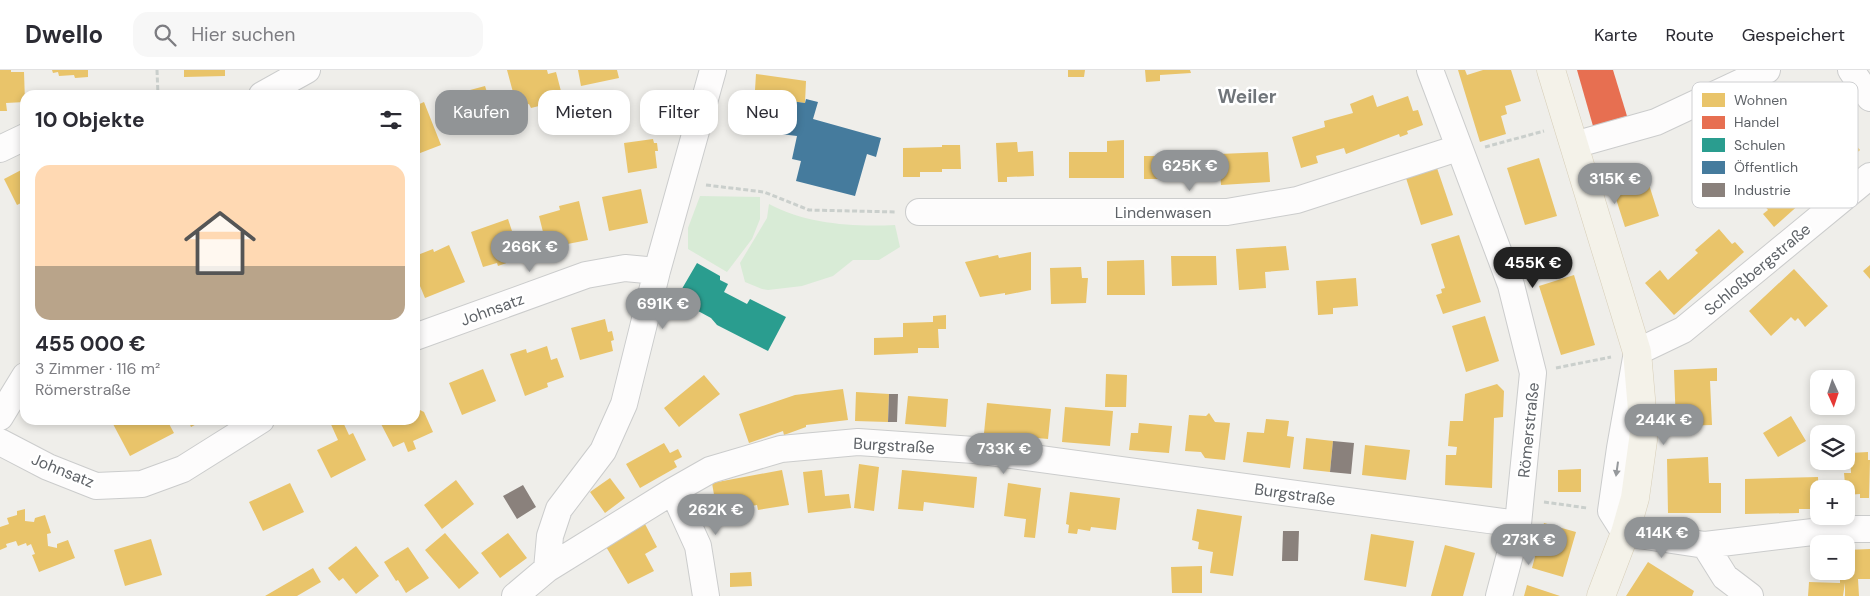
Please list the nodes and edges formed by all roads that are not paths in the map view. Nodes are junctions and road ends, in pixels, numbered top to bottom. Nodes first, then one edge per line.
1 (307, 70) edge
2 (713, 70) edge
3 (1430, 70) edge
4 (1551, 70) edge
5 (1767, 70) edge
6 (1851, 70) edge
7 (1741, 82) edge
8 (271, 90) edge
9 (1870, 98) edge
10 (1692, 105) edge
11 (1571, 134) junction
12 (20, 139) edge
13 (1458, 148) junction
14 (0, 149) edge
15 (1870, 176) edge
16 (1858, 186) edge
17 (1831, 208) edge
18 (919, 212) road end
19 (657, 271) junction
20 (420, 335) edge
21 (1637, 352) junction
22 (20, 384) edge
23 (0, 416) edge
24 (254, 425) edge
25 (0, 442) edge
26 (673, 491) junction
27 (1520, 512) junction
28 (1618, 522) junction
29 (1870, 528) edge
30 (1706, 545) junction
31 (548, 569) junction
32 (515, 596) edge
33 (706, 596) edge
34 (1499, 596) edge
35 (1601, 596) edge
36 (1750, 596) edge

1 - 8 street
2 - 19 street
3 - 13 street, Römerstraße
4 - 11 main road
5 - 7 street
6 - 9 street
10 - 11 street
11 - 21 main road
12 - 14 street
13 - 18 street, Lindenwasen
13 - 27 street, Römerstraße
15 - 16 street, Schloßbergstraße
17 - 21 street, Schloßbergstraße
19 - 20 street, Johnsatz
19 - 31 street
21 - 28 main road
22 - 23 street
24 - 25 street, Johnsatz
26 - 27 street, Burgstraße
26 - 31 street, Burgstraße
26 - 33 street
27 - 34 street, Römerstraße
28 - 30 street
28 - 35 main road
29 - 30 street
30 - 36 street
31 - 32 street, Burgstraße

